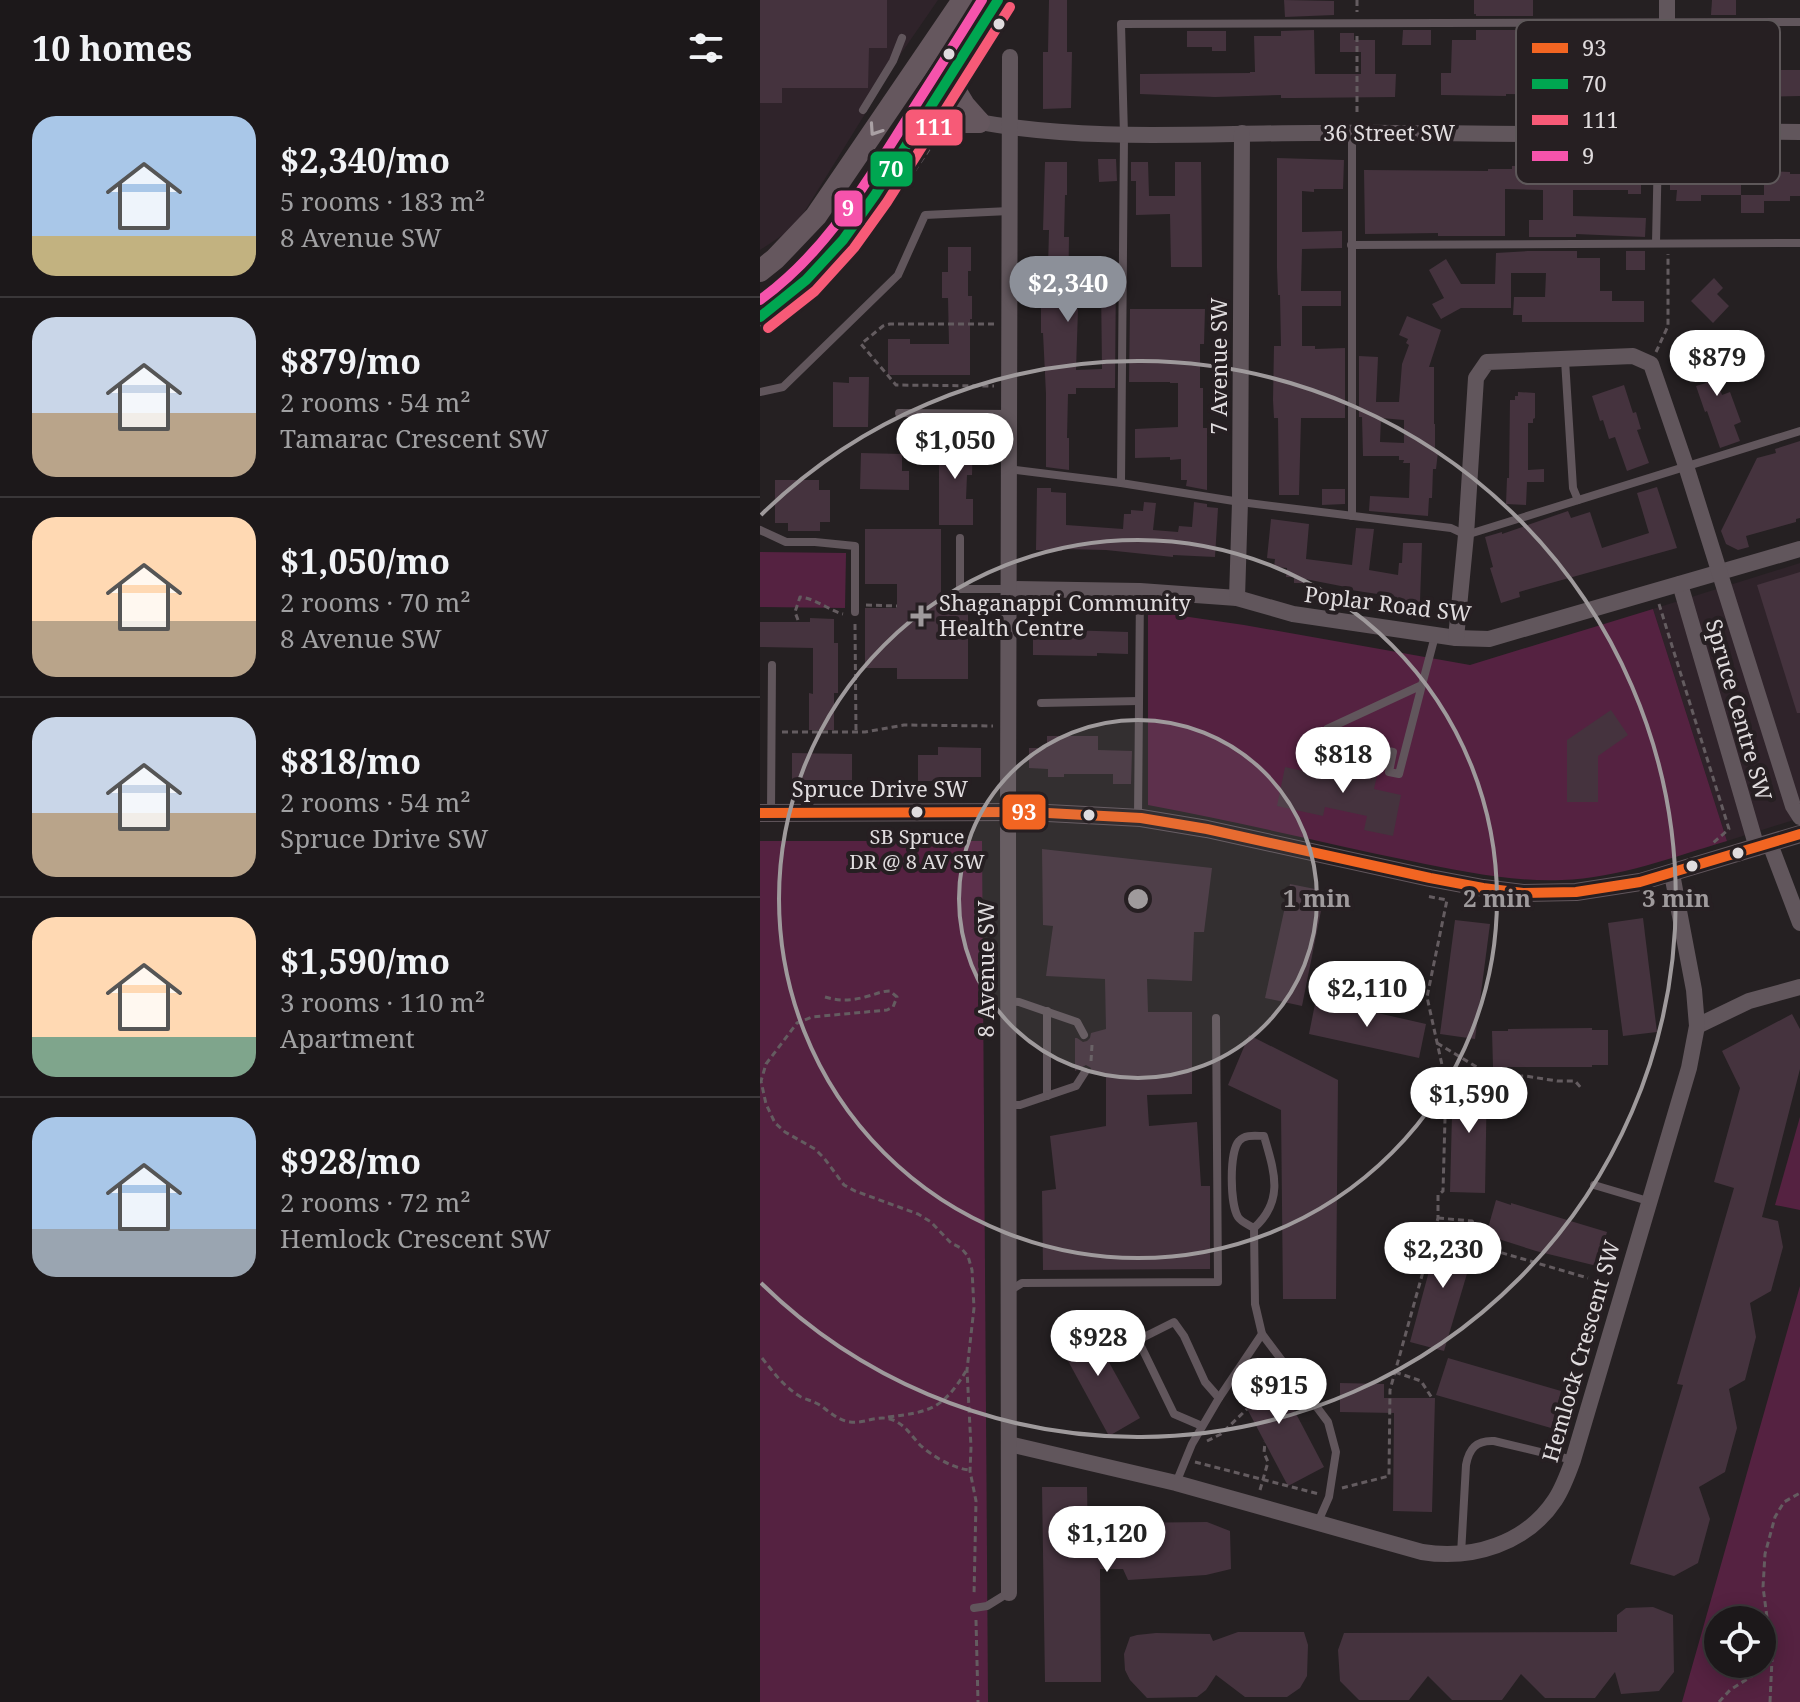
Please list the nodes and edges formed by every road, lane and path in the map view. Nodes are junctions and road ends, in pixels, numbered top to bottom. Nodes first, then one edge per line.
1 (945, 0) edge
2 (963, 0) edge
3 (998, 0) edge
4 (1357, 0) edge
5 (1357, 15) dead end
6 (1516, 22) edge
7 (1780, 22) edge
8 (1800, 22) edge
9 (1357, 30) dead end
10 (902, 38) dead end
11 (1010, 57) dead end
12 (919, 65) junction
13 (949, 80) junction
14 (863, 110) dead end
15 (979, 122) junction
16 (1009, 127) junction
17 (1355, 127) junction
18 (916, 131) junction
19 (1780, 132) edge
20 (1800, 132) edge
21 (1242, 133) junction
22 (1516, 133) edge
23 (1124, 135) junction
24 (1657, 184) edge
25 (1009, 211) junction
26 (1656, 243) junction
27 (1668, 243) junction
28 (1800, 243) edge
29 (1351, 245) junction
30 (760, 271) edge
31 (760, 317) edge
32 (994, 324) dead end
33 (1565, 359) junction
34 (1651, 364) junction
35 (994, 386) dead end
36 (760, 392) edge
37 (899, 413) dead end
38 (1009, 414) junction
39 (1800, 431) edge
40 (1686, 466) junction
41 (1008, 469) junction
42 (1121, 483) junction
43 (1578, 500) junction
44 (1240, 502) junction
45 (1352, 516) junction
46 (760, 530) edge
47 (1466, 535) junction
48 (960, 538) dead end
49 (1800, 549) edge
50 (1718, 573) junction
51 (1680, 584) junction
52 (1008, 589) junction
53 (1140, 591) junction
54 (1237, 598) junction
55 (1659, 604) dead end
56 (897, 606) dead end
57 (941, 606) dead end
58 (993, 606) dead end
59 (858, 609) junction
60 (798, 620) dead end
61 (1435, 635) junction
62 (1456, 638) junction
63 (772, 665) dead end
64 (1422, 685) junction
65 (1139, 701) junction
66 (1041, 703) dead end
67 (993, 726) dead end
68 (780, 732) dead end
69 (856, 732) junction
70 (1008, 812) junction
71 (766, 813) edge
72 (1800, 817) edge
73 (1138, 818) junction
74 (1800, 834) edge
75 (1764, 846) junction
76 (1707, 848) dead end
77 (1672, 874) junction
78 (1426, 896) dead end
79 (1800, 923) edge
80 (1800, 987) edge
81 (825, 997) dead end
82 (1008, 1001) junction
83 (1047, 1011) junction
84 (1216, 1018) dead end
85 (1697, 1026) junction
86 (1088, 1036) joint
87 (1437, 1043) junction
88 (1091, 1064) dead end
89 (1085, 1072) dead end
90 (1582, 1089) dead end
91 (1047, 1096) junction
92 (1008, 1105) junction
93 (1594, 1185) dead end
94 (1648, 1201) junction
95 (1438, 1218) junction
96 (1254, 1228) junction
97 (1588, 1278) dead end
98 (1008, 1292) junction
99 (1262, 1334) junction
100 (762, 1358) dead end
101 (967, 1368) junction
102 (1395, 1372) junction
103 (1219, 1398) junction
104 (1432, 1398) dead end
105 (1247, 1409) dead end
106 (885, 1417) junction
107 (1202, 1426) junction
108 (1203, 1442) dead end
109 (1265, 1442) dead end
110 (1009, 1444) junction
111 (1198, 1452) dead end
112 (1573, 1460) junction
113 (970, 1471) junction
114 (1263, 1479) junction
115 (1176, 1483) junction
116 (1342, 1488) dead end
117 (1800, 1493) edge
118 (1329, 1497) junction
119 (1318, 1522) junction
120 (1461, 1555) junction
121 (1009, 1593) joint
122 (1765, 1606) edge
123 (974, 1608) junction
124 (1749, 1678) edge
125 (1770, 1678) edge
126 (978, 1702) edge
127 (1719, 1702) edge
128 (1770, 1702) edge

1 - 12 main road
2 - 12 main road
3 - 13 main road
4 - 5 path
6 - 23 lane
7 - 8 lane
9 - 17 path
10 - 14 lane
11 - 16 street, 8 Avenue SW
12 -> 30 main road
13 - 15 main road
13 - 18 main road
15 - 16 street, 36 Street SW
15 - 18 main road, 36 Street SW
16 - 23 street, 36 Street SW
16 - 25 street, 8 Avenue SW
17 - 21 street, 36 Street SW
17 - 22 street, 36 Street SW
17 - 29 lane
18 - 31 main road
19 - 20 street, 36 Street SW
21 - 23 street, 36 Street SW
21 - 44 street, 7 Avenue SW
23 - 42 lane
24 - 26 lane
25 - 36 lane
25 - 38 street, 8 Avenue SW
26 - 27 lane
26 - 29 lane
27 - 28 lane
27 - 34 path
29 - 45 lane
32 - 35 path
33 - 34 street
33 - 43 lane
33 - 47 street
34 - 40 street, Spruce Centre SW
37 - 38 lane
38 - 41 street, 8 Avenue SW
39 - 40 lane
40 - 43 lane
40 - 50 street, Spruce Centre SW
41 - 42 lane
41 - 52 street, 8 Avenue SW
42 - 44 lane
43 - 47 lane
44 - 45 lane
44 - 54 street, 7 Avenue SW
45 - 47 lane
46 - 59 lane
47 - 62 street
48 - 52 lane
49 - 50 street, Poplar Road SW
50 - 51 street, Poplar Road SW
50 - 72 street, Spruce Centre SW
51 - 62 street, Poplar Road SW
51 - 75 street, Spruce Centre SW
52 - 53 street, Poplar Road SW
52 - 70 street, 8 Avenue SW
53 - 54 street, Poplar Road SW
53 - 65 lane
54 - 61 street, Poplar Road SW
55 - 76 path
56 - 59 path
57 - 58 path
59 - 60 path
59 - 69 path
61 - 62 street, Poplar Road SW
61 - 64 lane
63 - 71 lane
64 - 64 lane
65 - 66 lane
65 - 73 lane
67 - 69 path
68 - 69 path
70 - 71 street, Spruce Drive SW
70 - 73 street, Spruce Drive SW
70 - 82 street, 8 Avenue SW
73 - 77 street, Spruce Drive SW
74 - 75 street, Spruce Drive SW
75 - 77 street, Spruce Drive SW
75 - 79 street, Spruce Centre SW
77 - 85 street, Hemlock Crescent SW
78 - 87 path
80 - 85 street
81 - 101 path
82 - 83 lane
82 - 92 street, 8 Avenue SW
83 - 86 lane
83 - 91 lane
84 - 98 lane
85 - 94 street, Hemlock Crescent SW
86 - 88 path
87 - 90 path
87 - 95 path
89 - 91 lane
91 - 92 lane
92 - 98 street, 8 Avenue SW
93 - 94 lane
94 - 112 street, Hemlock Crescent SW
95 - 97 path
95 - 102 path
96 - 96 lane
96 - 99 lane
98 - 110 street, 8 Avenue SW
99 - 103 lane
99 - 118 lane
100 - 106 path
101 - 106 path
101 - 113 path
102 - 104 path
102 - 116 path
103 - 107 lane
103 - 107 lane
105 - 108 path
106 - 113 path
107 - 115 lane
109 - 114 path
110 - 115 street, Hemlock Crescent SW
110 - 121 street, 8 Avenue SW
111 - 114 path
112 - 120 street, Hemlock Crescent SW
112 - 120 lane
113 - 123 path
114 - 118 path
115 - 119 street, Hemlock Crescent SW
117 - 122 path
118 - 119 lane
119 - 120 street, Hemlock Crescent SW
121 - 123 lane
123 - 126 path
124 - 127 path
125 - 128 path

